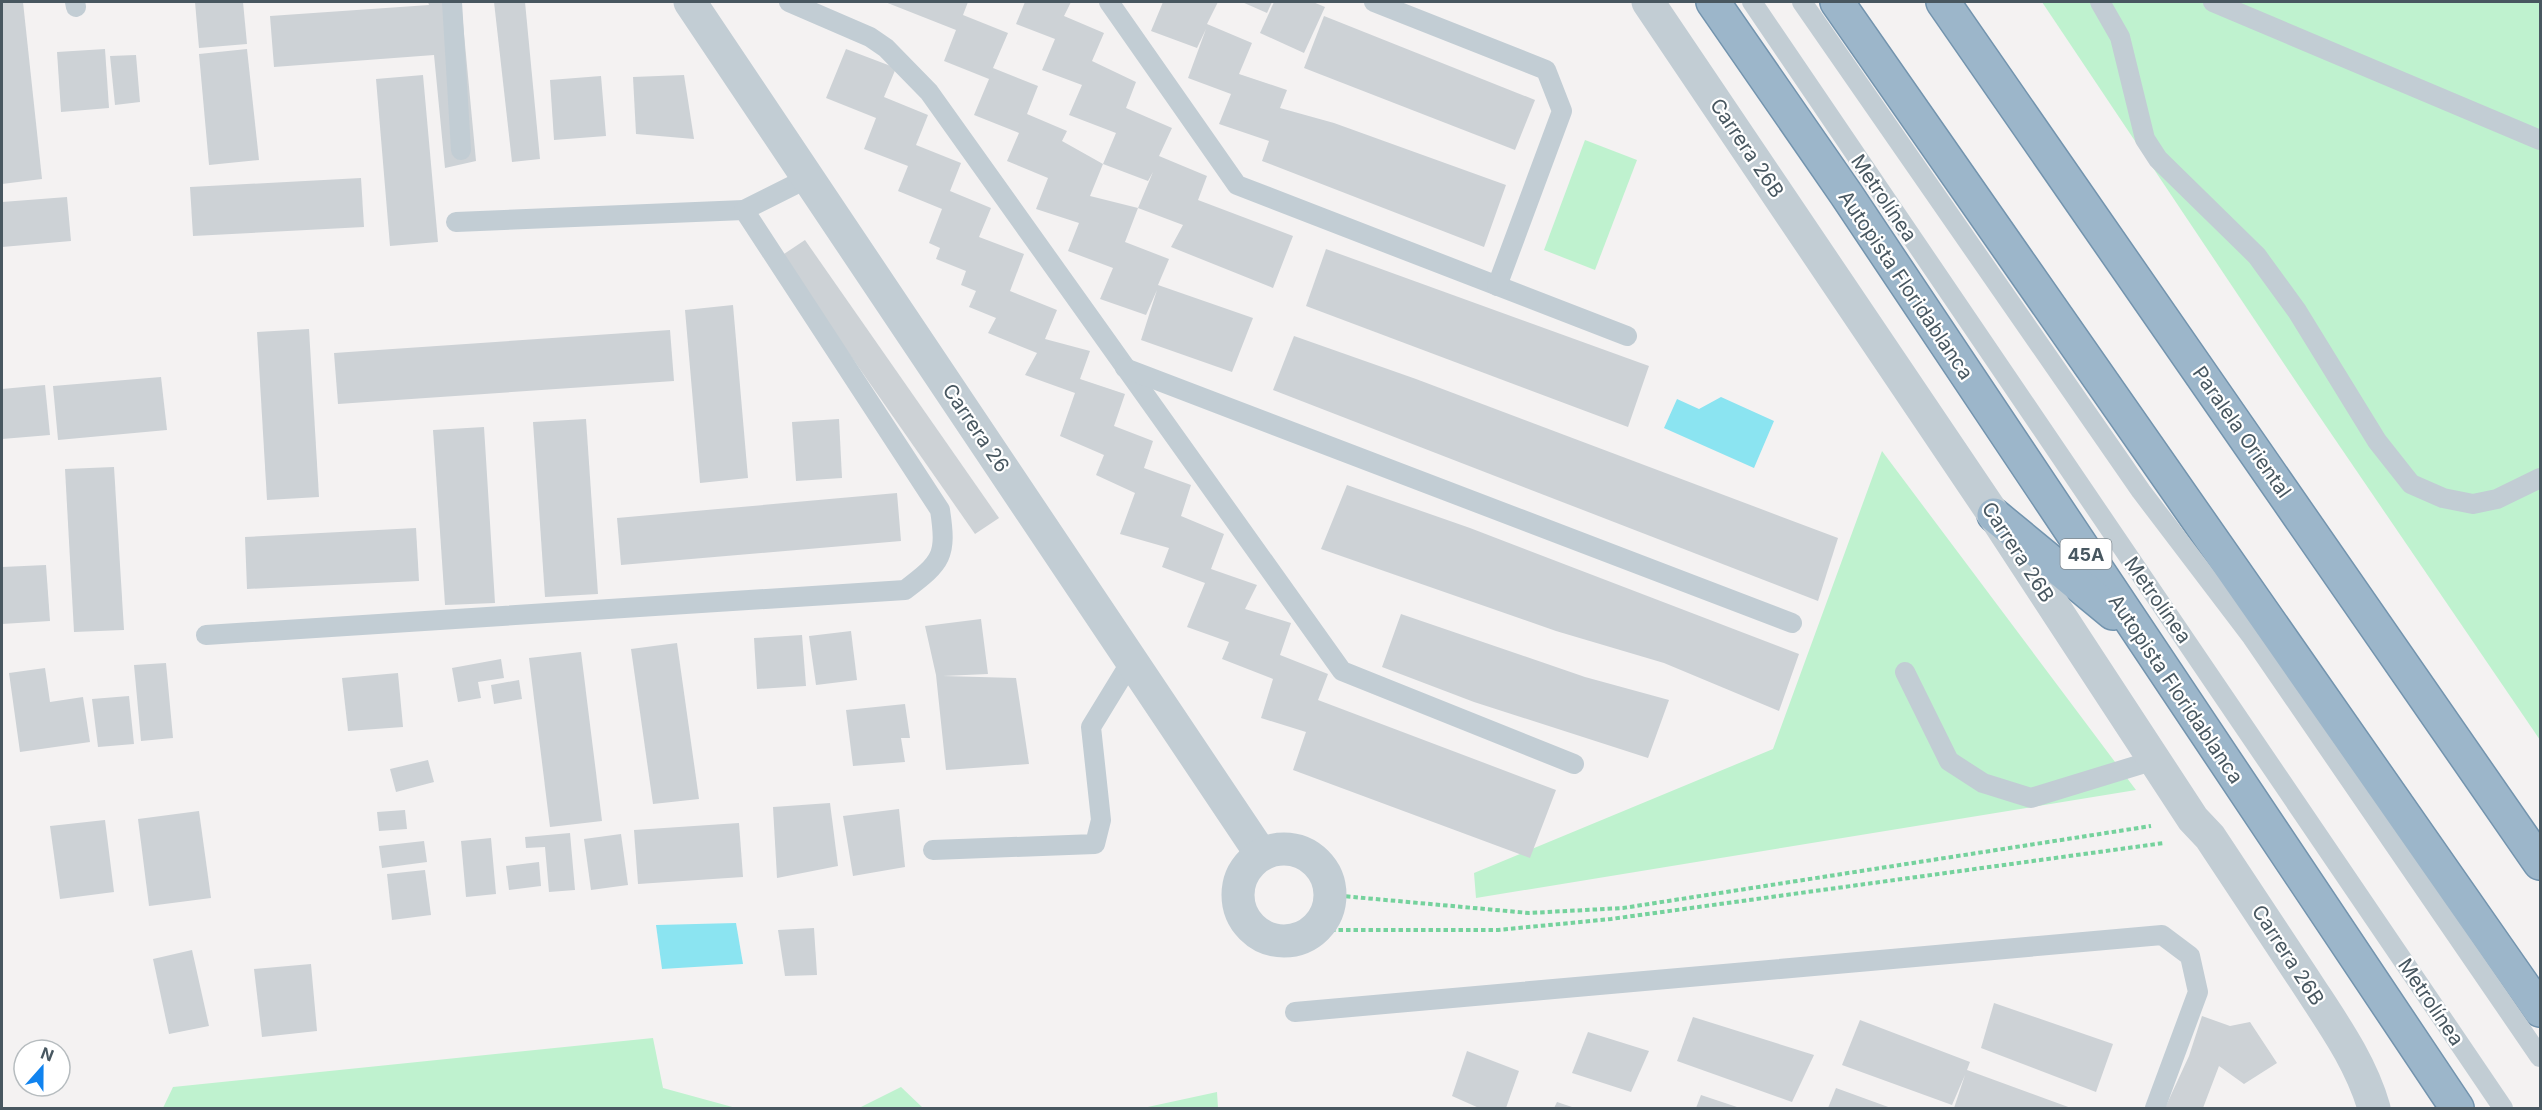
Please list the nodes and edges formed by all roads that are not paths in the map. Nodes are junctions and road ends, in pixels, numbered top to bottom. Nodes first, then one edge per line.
1 (452, 2) edge
2 (690, 2) edge
3 (789, 2) edge
4 (1109, 2) edge
5 (1374, 2) edge
6 (1648, 2) edge
7 (1713, 2) edge
8 (1752, 2) edge
9 (1802, 2) edge
10 (1837, 2) edge
11 (1943, 2) edge
12 (2100, 2) edge
13 (2213, 2) edge
14 (1407, 9) edge
15 (2541, 140) edge
16 (461, 150) dead end
17 (808, 178) junction
18 (744, 210) junction
19 (456, 222) dead end
20 (1497, 286) junction
21 (1627, 336) dead end
22 (1125, 368) junction
23 (2541, 478) edge
24 (1994, 515) junction
25 (1792, 623) dead end
26 (2140, 634) junction
27 (206, 635) dead end
28 (1132, 660) junction
29 (1905, 672) dead end
30 (2155, 760) junction
31 (1574, 764) dead end
32 (933, 850) dead end
33 (1261, 854) junction
34 (2541, 864) edge
35 (2541, 1010) edge
36 (1295, 1012) dead end
37 (2541, 1058) edge
38 (2155, 1108) edge
39 (2374, 1108) edge
40 (2457, 1108) edge
41 (2503, 1108) edge

1 - 16 lane
2 - 17 street, Carrera 26
3 - 22 lane
4 - 20 lane
5 - 14 lane
6 - 24 street, Carrera 26B
7 - 26 highway, Autopista Floridablanca / 45A
8 - 41 lane, Metrolínea
9 - 37 lane
10 - 35 highway
11 - 34 highway, Paralela Oriental
12 - 23 lane
13 - 15 lane
14 - 20 lane
17 - 18 lane
17 - 28 street, Carrera 26
18 - 19 lane
18 - 27 lane
20 - 21 lane
22 - 25 lane
22 - 31 lane
24 - 26 highway
24 - 30 street, Carrera 26B
26 - 40 highway, Autopista Floridablanca / 45A
28 - 32 lane
28 - 33 street, Carrera 26
29 - 30 lane
30 - 39 street, Carrera 26B
33 - 33 street
36 - 38 lane

